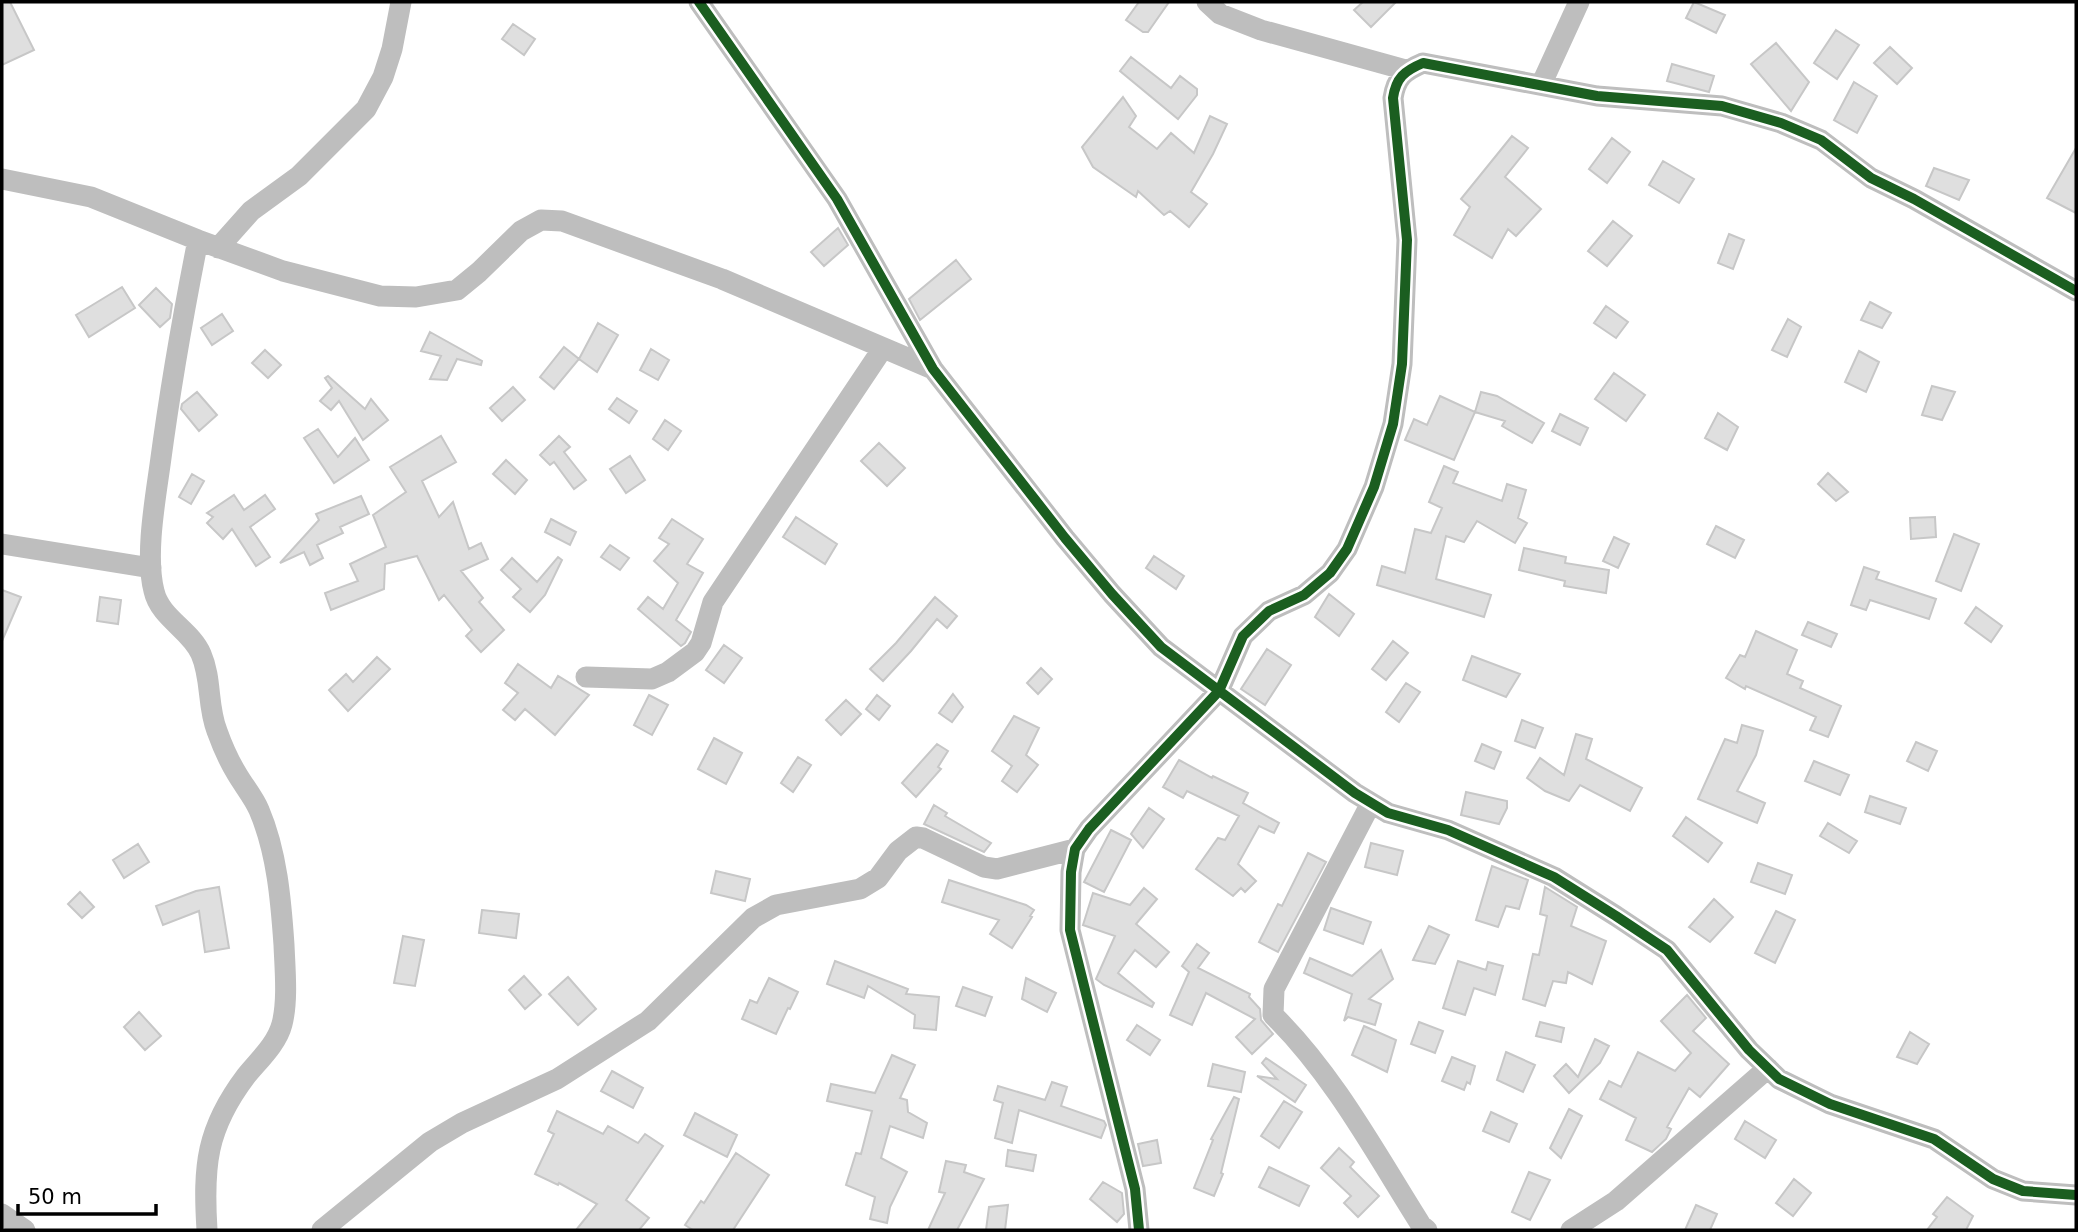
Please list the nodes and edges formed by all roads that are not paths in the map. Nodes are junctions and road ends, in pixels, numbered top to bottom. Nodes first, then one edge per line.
1 (401, 2) edge
2 (699, 2) edge
3 (1207, 2) edge
4 (1579, 2) edge
5 (1406, 70) junction
6 (1541, 85) junction
7 (2, 178) edge
8 (208, 244) junction
9 (2076, 291) edge
10 (883, 348) junction
11 (933, 369) junction
12 (2, 544) edge
13 (151, 568) junction
14 (586, 677) dead end
15 (1219, 691) junction
16 (1371, 803) junction
17 (1075, 849) junction
18 (1768, 1068) junction
19 (2076, 1195) edge
20 (2, 1214) edge
21 (25, 1230) edge
22 (207, 1230) edge
23 (323, 1230) edge
24 (1139, 1230) edge
25 (1427, 1230) edge
26 (1571, 1230) edge

1 - 8 street
2 - 11 street
3 - 5 street
4 - 6 street
5 - 6 street
5 - 15 street
6 - 9 street
7 - 8 street
8 - 10 street
8 - 13 street
10 - 11 street
10 - 14 street
11 - 15 street
12 - 13 street
13 - 22 street
15 - 16 street
15 - 17 street
16 - 18 street
16 - 25 street
17 - 23 street
17 - 24 street
18 - 19 street
18 - 26 street
20 - 21 street

